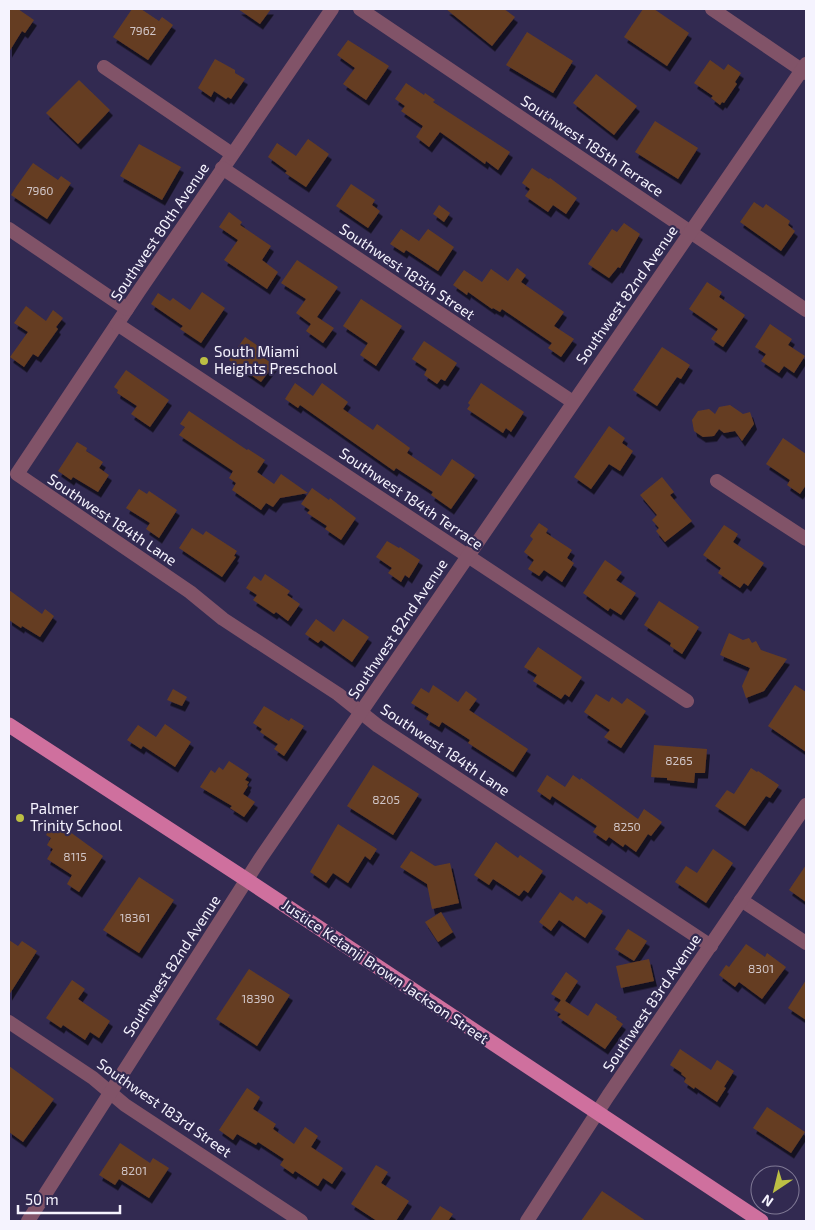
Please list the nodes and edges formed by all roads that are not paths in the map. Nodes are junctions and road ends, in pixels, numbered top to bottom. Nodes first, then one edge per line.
1 (332, 9) edge
2 (360, 9) edge
3 (712, 9) edge
4 (104, 67) dead end
5 (805, 69) edge
6 (232, 154) junction
7 (222, 168) junction
8 (9, 229) edge
9 (690, 232) junction
10 (127, 309) junction
11 (806, 310) edge
12 (118, 324) junction
13 (573, 402) junction
14 (16, 474) joint
15 (717, 481) dead end
16 (806, 539) edge
17 (468, 556) junction
18 (687, 701) dead end
19 (360, 712) junction
20 (9, 725) edge
21 (806, 805) edge
22 (247, 880) junction
23 (741, 900) junction
24 (806, 943) edge
25 (711, 946) junction
26 (9, 1022) edge
27 (110, 1092) junction
28 (597, 1113) junction
29 (28, 1221) edge
30 (301, 1221) edge
31 (527, 1221) edge
32 (761, 1221) edge

1 - 6 street, Southwest 80th Avenue
2 - 9 street, Southwest 185th Terrace
3 - 5 street
4 - 6 street
5 - 9 street, Southwest 82nd Avenue
6 - 7 street, Southwest 80th Avenue
7 - 10 street, Southwest 80th Avenue
7 - 13 street, Southwest 185th Street
8 - 10 street
9 - 11 street, Southwest 185th Terrace
9 - 13 street, Southwest 82nd Avenue
10 - 12 street, Southwest 80th Avenue
12 - 14 street, Southwest 80th Avenue
12 - 17 street, Southwest 184th Terrace
13 - 17 street, Southwest 82nd Avenue
14 - 19 street, Southwest 184th Lane
15 - 16 street
17 - 18 street, Southwest 184th Terrace
17 - 19 street, Southwest 82nd Avenue
19 - 22 street, Southwest 82nd Avenue
19 - 25 street, Southwest 184th Lane
20 - 22 main road, Justice Ketanji Brown Jackson Street
21 - 23 street, Southwest 83rd Avenue
22 - 27 street, Southwest 82nd Avenue
22 - 28 main road, Justice Ketanji Brown Jackson Street
23 - 24 street
23 - 25 street, Southwest 83rd Avenue
25 - 28 street, Southwest 83rd Avenue
26 - 27 street, Southwest 183rd Street
27 - 29 street, Southwest 82nd Avenue
27 - 30 street, Southwest 183rd Street
28 - 31 street, Southwest 83rd Avenue
28 - 32 main road, Justice Ketanji Brown Jackson Street

